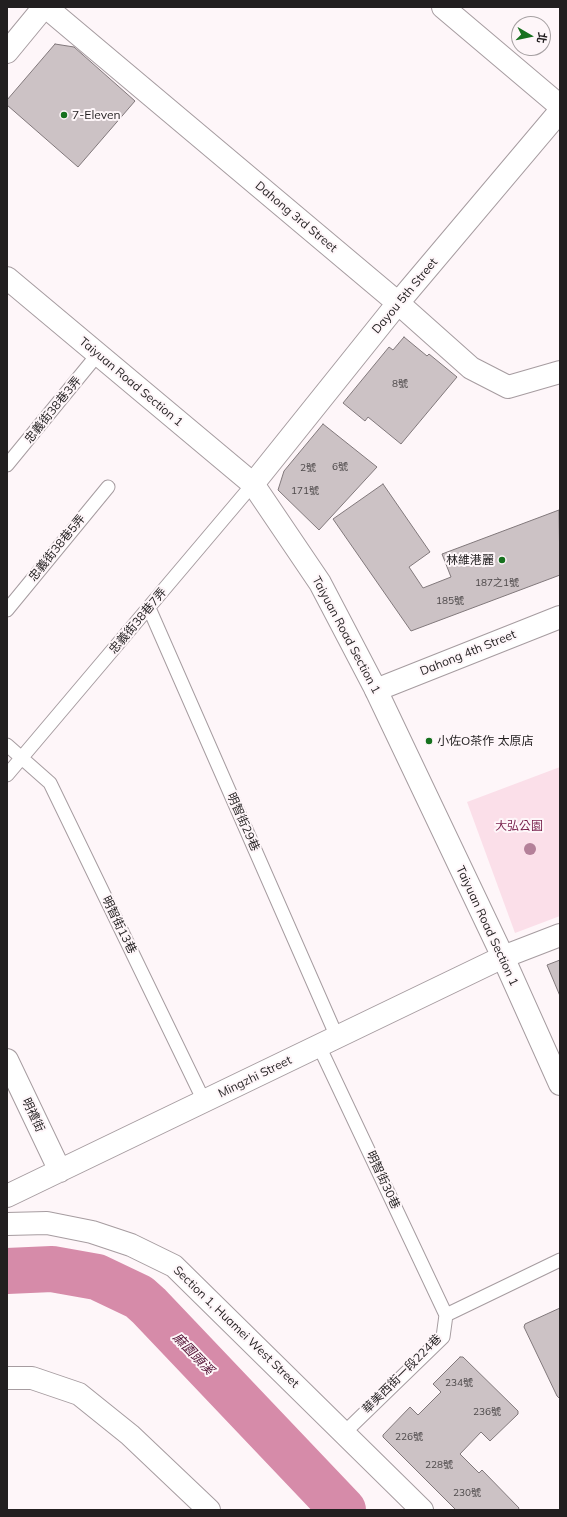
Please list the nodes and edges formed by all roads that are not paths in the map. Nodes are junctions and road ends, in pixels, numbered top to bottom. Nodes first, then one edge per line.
1 (45, 7) edge
2 (443, 7) edge
3 (7, 52) edge
4 (560, 106) edge
5 (560, 111) edge
6 (7, 278) edge
7 (398, 303) junction
8 (98, 354) junction
9 (560, 372) edge
10 (7, 465) edge
11 (253, 484) junction
12 (108, 486) dead end
13 (149, 608) junction
14 (7, 610) edge
15 (560, 617) edge
16 (376, 690) junction
17 (7, 745) edge
18 (22, 757) junction
19 (7, 775) edge
20 (560, 936) edge
21 (502, 957) junction
22 (328, 1041) junction
23 (7, 1060) edge
24 (560, 1084) edge
25 (204, 1101) junction
26 (60, 1171) junction
27 (7, 1196) edge
28 (7, 1224) edge
29 (560, 1260) edge
30 (446, 1315) junction
31 (7, 1378) edge
32 (344, 1433) junction
33 (209, 1510) edge
34 (422, 1510) edge

1 - 3 street
1 - 7 street, Dahong 3rd Street
2 - 4 street
5 - 7 street, Dayou 5th Street
6 - 8 street, Taiyuan Road Section 1
7 - 9 street, Dahong 3rd Street
7 - 11 street, Dayou 5th Street
8 - 10 lane, 忠義街38巷3弄
8 - 11 street, Taiyuan Road Section 1
11 - 13 lane, 忠義街38巷7弄
11 - 16 street, Taiyuan Road Section 1
12 - 14 lane, 忠義街38巷5弄
13 - 18 lane, 忠義街38巷7弄
13 - 22 lane, 明智街29巷
15 - 16 street, Dahong 4th Street
16 - 21 street, Taiyuan Road Section 1
17 - 18 lane, 明智街13巷
18 - 19 lane, 忠義街38巷7弄
18 - 25 lane, 明智街13巷
20 - 21 street, Mingzhi Street
21 - 22 street, Mingzhi Street
21 - 24 street, Taiyuan Road Section 1
22 - 25 street, Mingzhi Street
22 - 30 lane, 明智街30巷
23 - 26 street, 明禮街
25 - 26 street, Mingzhi Street
26 - 27 street, Mingzhi Street
28 - 32 street, Section 1, Huamei West Street
29 - 30 lane
30 - 32 lane, 華美西街一段224巷
31 - 33 street
32 - 34 street, Section 1, Huamei West Street

